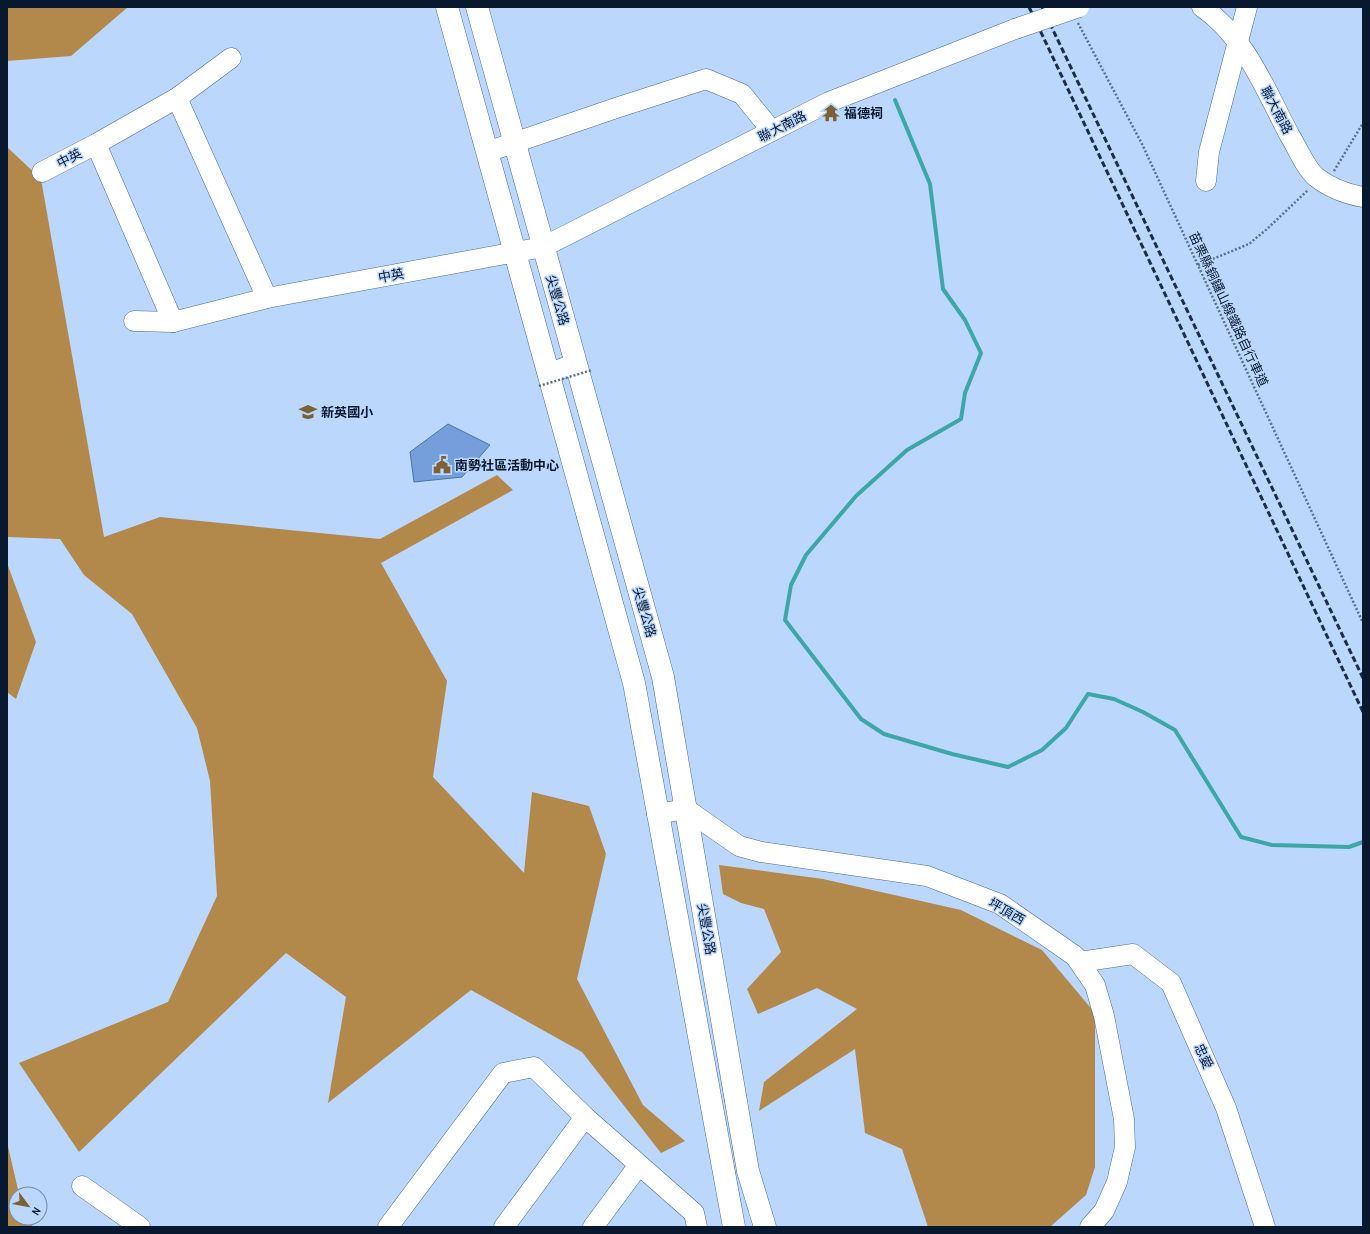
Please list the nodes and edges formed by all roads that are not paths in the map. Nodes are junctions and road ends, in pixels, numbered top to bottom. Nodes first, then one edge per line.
1 (447, 7) edge
2 (477, 7) edge
3 (1202, 7) edge
4 (1247, 7) edge
5 (1079, 12) edge
6 (1237, 43) junction
7 (231, 58) dead end
8 (177, 98) junction
9 (772, 131) junction
10 (514, 142) junction
11 (96, 144) junction
12 (487, 152) junction
13 (42, 172) dead end
14 (1206, 181) dead end
15 (1363, 197) edge
16 (543, 247) junction
17 (515, 252) junction
18 (267, 298) junction
19 (134, 321) dead end
20 (173, 322) junction
21 (584, 366) junction
22 (544, 380) junction
23 (686, 809) junction
24 (657, 814) junction
25 (1080, 962) junction
26 (585, 1117) junction
27 (639, 1165) junction
28 (82, 1186) dead end
29 (691, 1222) edge
30 (729, 1226) edge
31 (140, 1227) edge
32 (388, 1227) edge
33 (504, 1227) edge
34 (592, 1227) edge
35 (765, 1227) edge
36 (1090, 1227) edge
37 (1265, 1227) edge

1 - 12 main road
2 - 10 main road, 尖豐公路
3 - 6 street, 聯大南路
4 - 6 street
5 - 9 street, 聯大南路, bridge
6 - 14 street
6 - 15 street, 聯大南路
7 - 8 street, 中英
8 - 11 street, 中英
8 - 18 street
9 - 10 street
9 - 16 street, 聯大南路
10 - 12 street
10 - 16 main road, 尖豐公路
11 - 13 street, 中英
11 - 20 street, 中英
12 - 17 main road
16 - 17 street, 聯大南路
16 - 21 main road, 尖豐公路
17 - 18 street, 中英
17 - 22 main road
18 - 20 street, 中英
19 - 20 street, 中英
21 - 22 street
21 - 23 main road, 尖豐公路
22 - 24 main road
23 - 24 street
23 - 25 street, 坪頂西
23 - 35 main road, 尖豐公路
24 - 30 main road
25 - 36 street, 坪頂西
25 - 37 street, 忠愛
26 - 27 street
26 - 32 street
26 - 33 street
27 - 29 street
27 - 34 street
28 - 31 street

